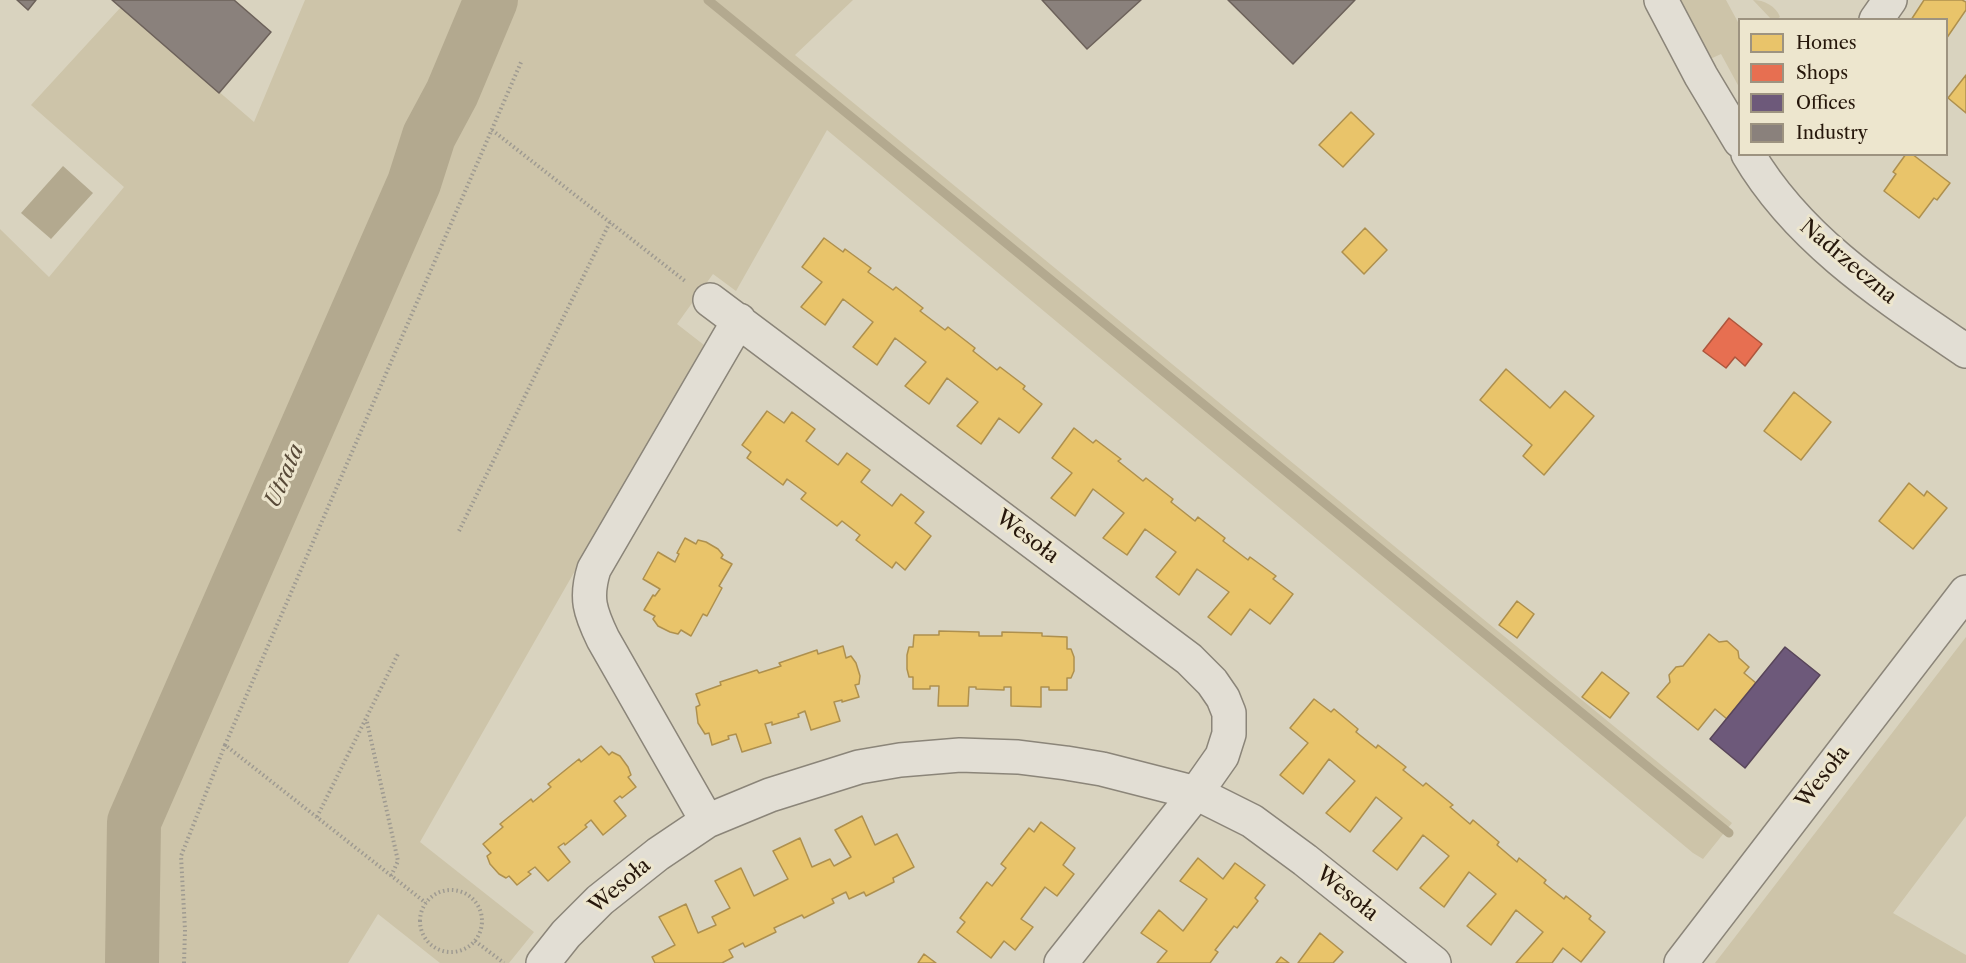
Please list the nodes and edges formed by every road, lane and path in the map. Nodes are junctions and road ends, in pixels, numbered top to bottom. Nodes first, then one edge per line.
1 (1660, 0) edge
2 (1890, 0) edge
3 (1877, 18) edge
4 (522, 60) dead end
5 (492, 130) junction
6 (1738, 132) edge
7 (1754, 156) edge
8 (610, 222) junction
9 (710, 300) joint
10 (739, 320) junction
11 (1966, 351) edge
12 (459, 531) dead end
13 (1966, 592) edge
14 (398, 654) dead end
15 (366, 721) junction
16 (225, 745) junction
17 (1196, 793) junction
18 (317, 818) junction
19 (707, 821) junction
20 (391, 876) junction
21 (426, 903) junction
22 (475, 941) junction
23 (184, 963) edge
24 (504, 963) edge
25 (543, 963) edge
26 (1061, 963) edge
27 (1434, 963) edge
28 (1681, 963) edge

1 - 6 street, Nadrzeczna
2 - 3 street
4 - 5 path
5 - 8 path
5 - 16 path
7 - 11 street, Nadrzeczna
8 - 9 path
8 - 12 path
9 - 10 street, Wesoła
10 - 17 street, Wesoła
10 - 19 street
13 - 28 street, Wesoła
14 - 15 path
15 - 18 path
15 - 20 path
16 - 18 path
16 - 23 path
17 - 19 street, Wesoła
17 - 26 street, Wesoła
17 - 27 street, Wesoła
18 - 20 path
19 - 25 street, Wesoła
20 - 21 path
21 - 22 path
21 - 22 path
22 - 24 path

